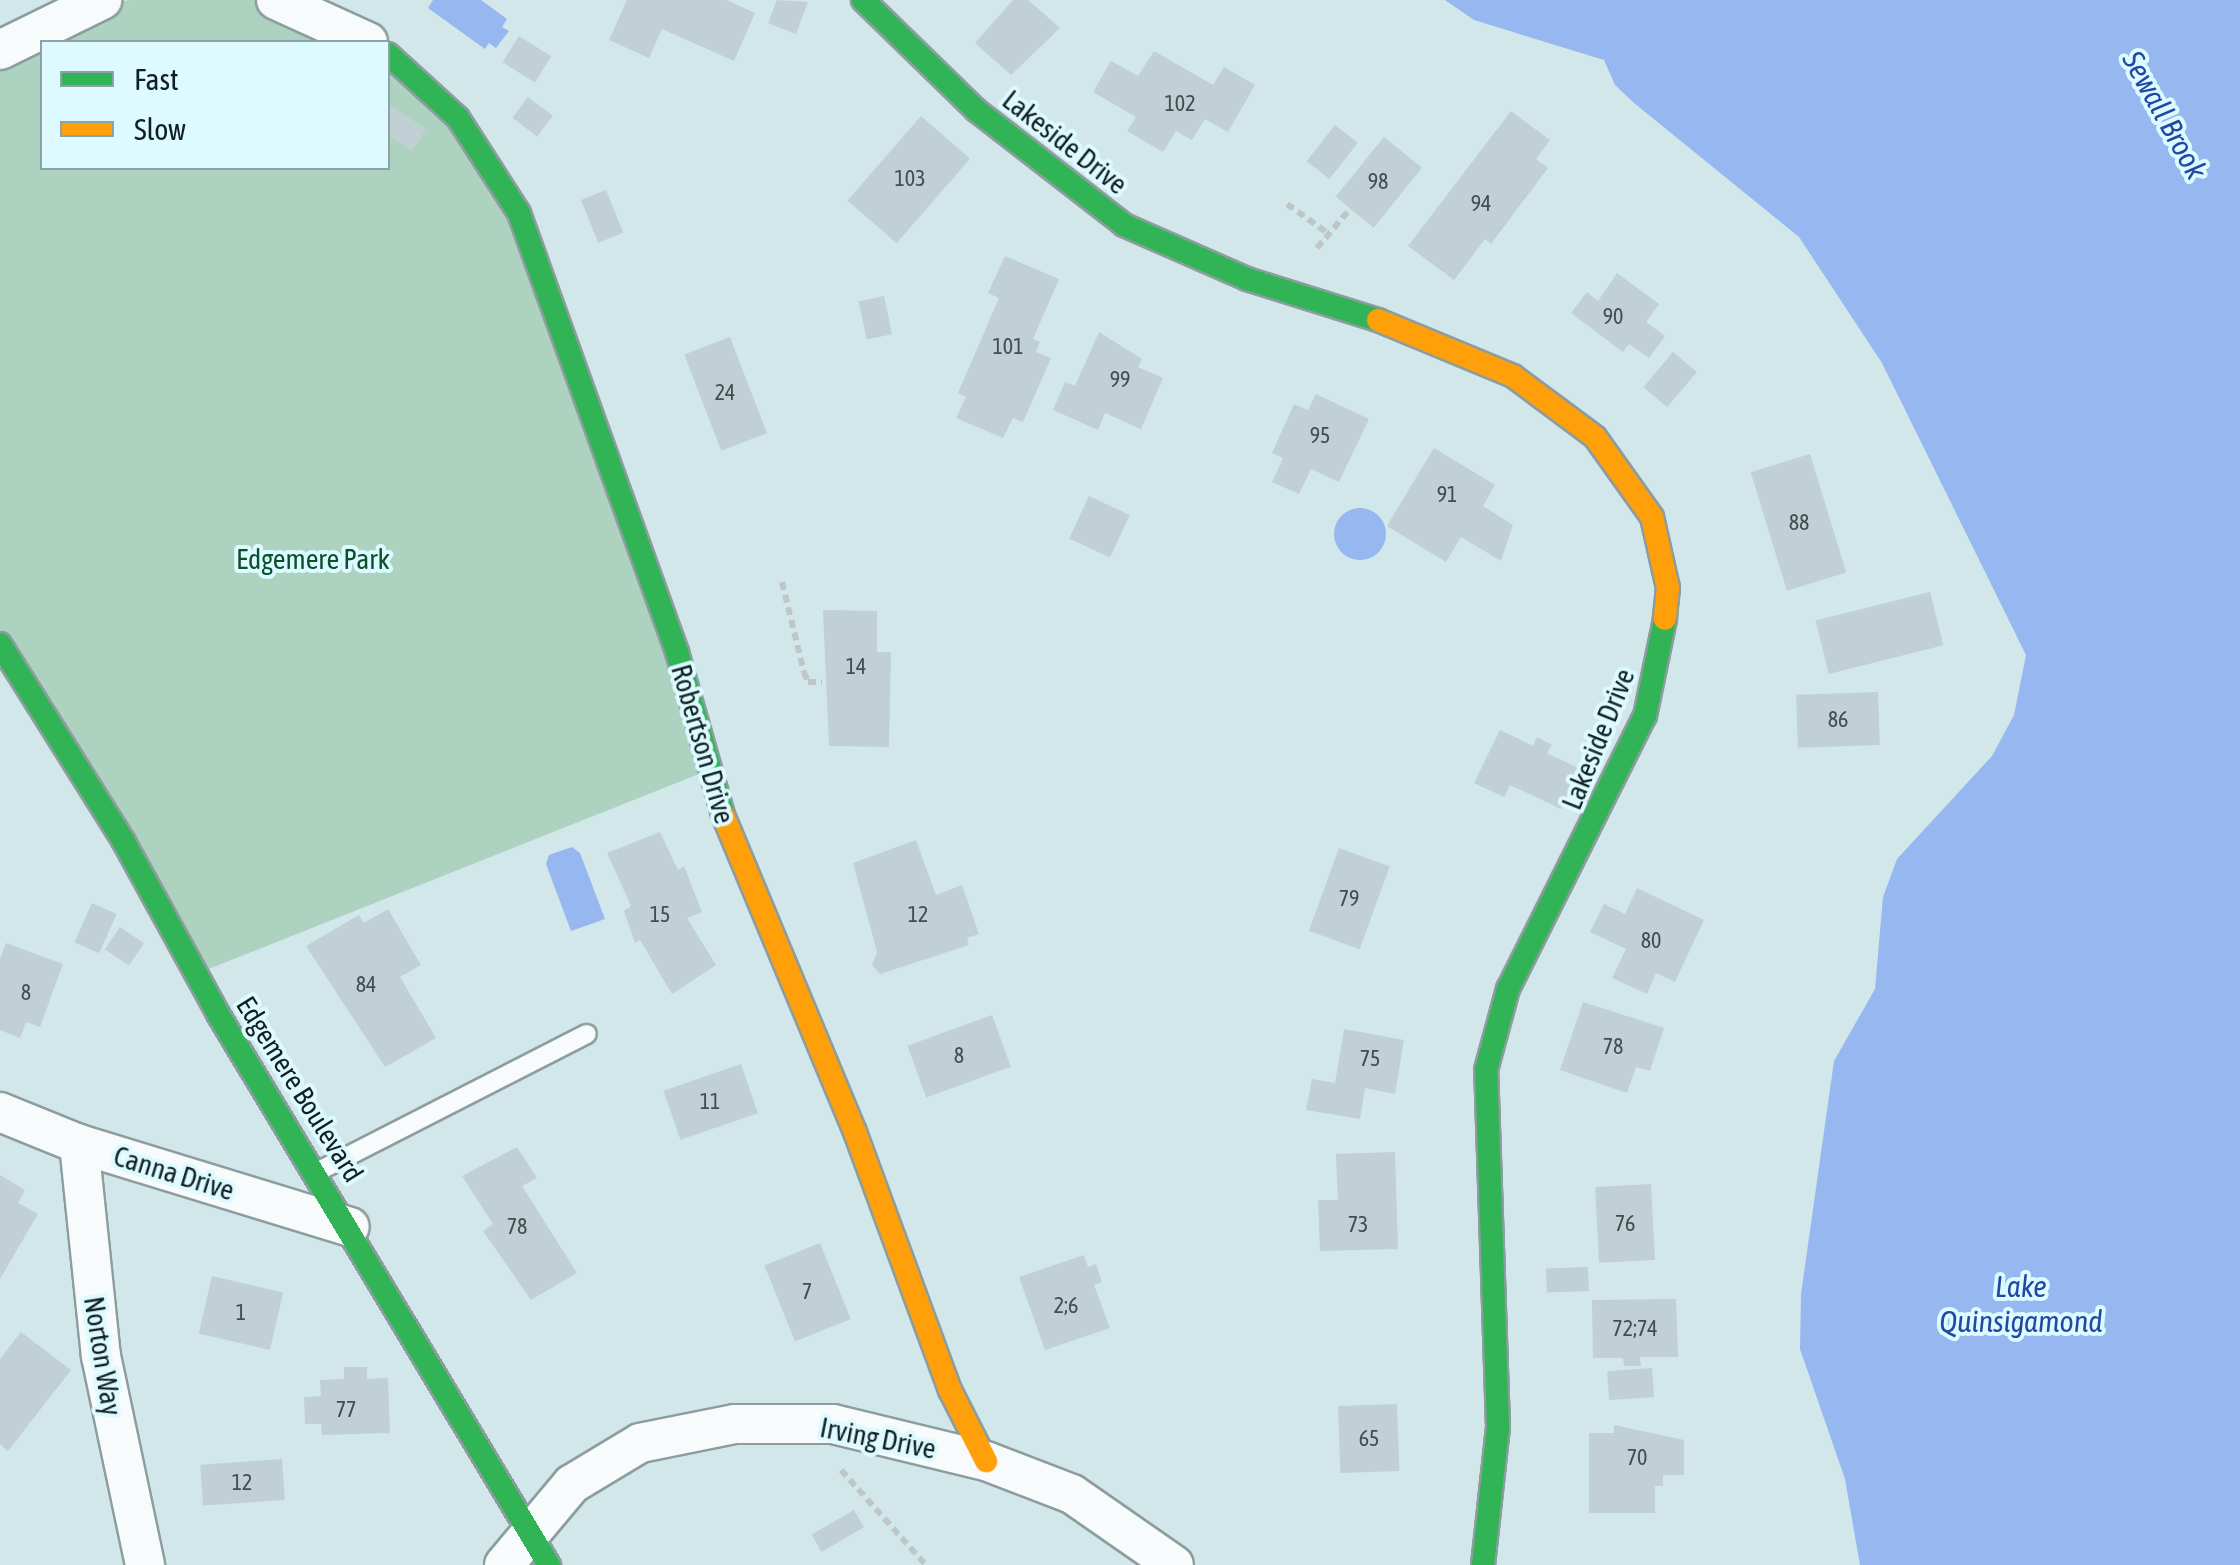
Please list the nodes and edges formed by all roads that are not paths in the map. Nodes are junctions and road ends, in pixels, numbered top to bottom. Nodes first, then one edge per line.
1 (102, 0) edge
2 (276, 0) edge
3 (863, 0) edge
4 (364, 40) edge
5 (0, 50) edge
6 (390, 56) edge
7 (0, 644) edge
8 (587, 1034) dead end
9 (0, 1112) edge
10 (79, 1144) junction
11 (316, 1173) junction
12 (350, 1227) junction
13 (986, 1460) junction
14 (540, 1550) edge
15 (145, 1565) edge
16 (504, 1565) edge
17 (1174, 1565) edge
18 (1483, 1565) edge

1 - 5 street
2 - 4 street
3 - 18 street, Lakeside Drive
6 - 13 street, Robertson Drive
7 - 11 street, Edgemere Boulevard
8 - 11 lane
9 - 10 street, Canna Drive
10 - 12 street, Canna Drive
10 - 15 street, Norton Way
11 - 12 street, Edgemere Boulevard
12 - 14 street, Edgemere Boulevard
13 - 14 street, Irving Drive
13 - 17 street, Irving Drive
14 - 16 street, Irving Drive

